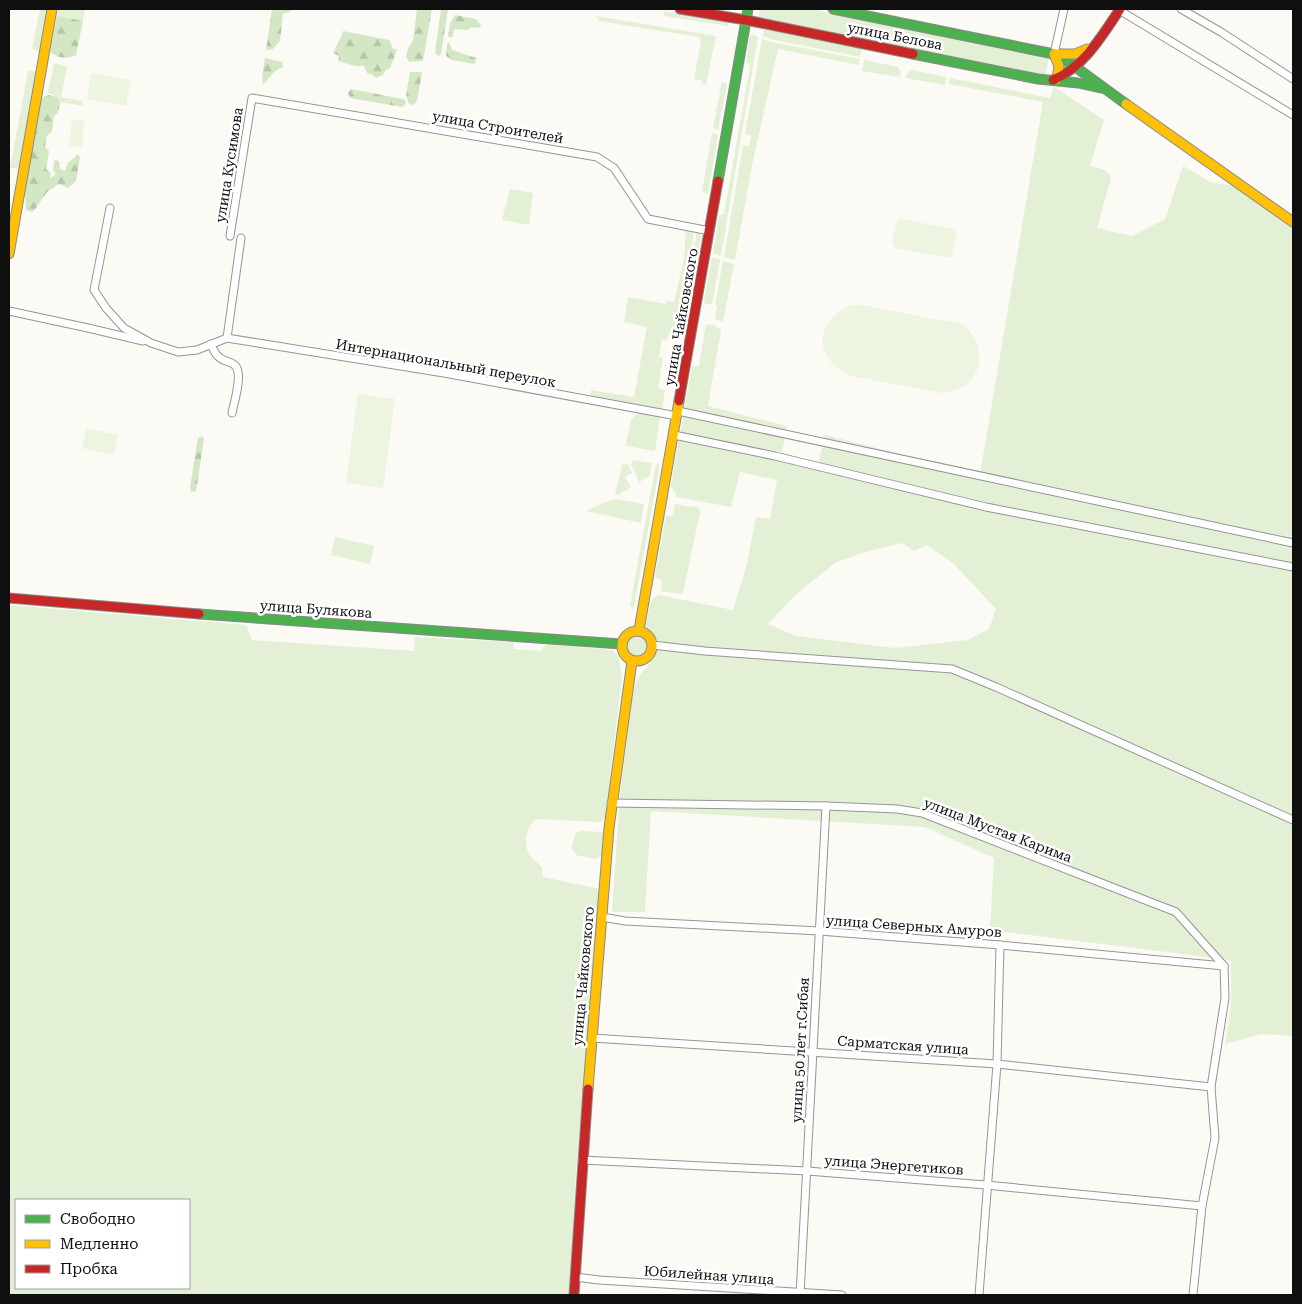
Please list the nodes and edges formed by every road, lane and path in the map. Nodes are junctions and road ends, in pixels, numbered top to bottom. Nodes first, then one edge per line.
1 (52, 9) edge
2 (680, 9) edge
3 (748, 9) edge
4 (833, 9) edge
5 (1064, 9) edge
6 (1120, 9) edge
7 (1181, 9) edge
8 (746, 20) junction
9 (1092, 46) junction
10 (1054, 54) junction
11 (1075, 66) junction
12 (1293, 78) edge
13 (1052, 80) junction
14 (1106, 90) junction
15 (252, 98) joint
16 (1293, 115) edge
17 (110, 208) dead end
18 (1293, 222) edge
19 (710, 231) junction
20 (230, 236) dead end
21 (241, 238) dead end
22 (9, 254) edge
23 (9, 311) edge
24 (227, 338) junction
25 (151, 343) junction
26 (211, 344) junction
27 (232, 413) dead end
28 (677, 414) junction
29 (674, 435) junction
30 (1293, 543) edge
31 (1293, 567) edge
32 (9, 598) edge
33 (639, 630) junction
34 (621, 644) junction
35 (652, 645) junction
36 (632, 661) junction
37 (612, 803) junction
38 (826, 806) junction
39 (1293, 820) edge
40 (602, 917) junction
41 (819, 931) junction
42 (1000, 945) junction
43 (1224, 966) junction
44 (592, 1038) junction
45 (813, 1052) junction
46 (996, 1064) junction
47 (1211, 1088) junction
48 (582, 1160) junction
49 (807, 1171) junction
50 (986, 1185) junction
51 (1202, 1206) junction
52 (575, 1277) junction
53 (800, 1294) edge
54 (574, 1295) edge
55 (842, 1295) edge
56 (978, 1295) edge
57 (1193, 1295) edge

1 - 22 street
2 - 8 street, улица Белова
3 - 8 street, улица Чайковского
4 - 10 street, улица Белова
5 - 10 street
6 - 9 street
6 - 16 street
7 - 12 street
8 - 13 street, улица Белова
8 - 19 street, улица Чайковского
9 - 10 street
9 - 11 street
10 - 11 street, улица Белова
10 - 13 street
11 - 13 street
11 - 14 street, улица Белова
13 - 14 street, улица Белова
14 - 18 street, улица Белова
15 - 19 street, улица Строителей
15 - 20 street, улица Кусимова
17 - 25 street
19 - 28 street, улица Чайковского
21 - 24 street, улица Кусимова
23 - 25 street
24 - 26 street, Интернациональный переулок
24 - 28 street, Интернациональный переулок
25 - 26 street, Интернациональный переулок
26 - 27 street
28 - 29 street, улица Чайковского
28 - 30 street, Интернациональный переулок
29 - 31 street
29 - 33 street, улица Чайковского
32 - 34 street, улица Булякова
33 - 34 street
33 - 35 street
34 - 36 street
35 - 36 street
35 - 39 street
36 - 37 street, улица Чайковского
37 - 38 street, улица Мустая Карима
37 - 40 street, улица Чайковского
38 - 41 street, улица 50 лет г.Сибая
38 - 43 street, улица Мустая Карима
40 - 41 street, улица Северных Амуров
40 - 44 street, улица Чайковского
41 - 42 street, улица Северных Амуров
41 - 45 street, улица 50 лет г.Сибая
42 - 43 street, улица Северных Амуров
42 - 46 street
43 - 47 street
44 - 45 street, Сарматская улица
44 - 48 street, улица Чайковского
45 - 46 street, Сарматская улица
45 - 49 street, улица 50 лет г.Сибая
46 - 47 street, Сарматская улица
46 - 50 street
47 - 51 street
48 - 49 street, улица Энергетиков
48 - 52 street, улица Чайковского
49 - 50 street, улица Энергетиков
49 - 53 street, улица 50 лет г.Сибая
50 - 51 street, улица Энергетиков
50 - 56 street
51 - 57 street
52 - 53 street, Юбилейная улица
52 - 54 street, улица Чайковского
53 - 55 street, Юбилейная улица

